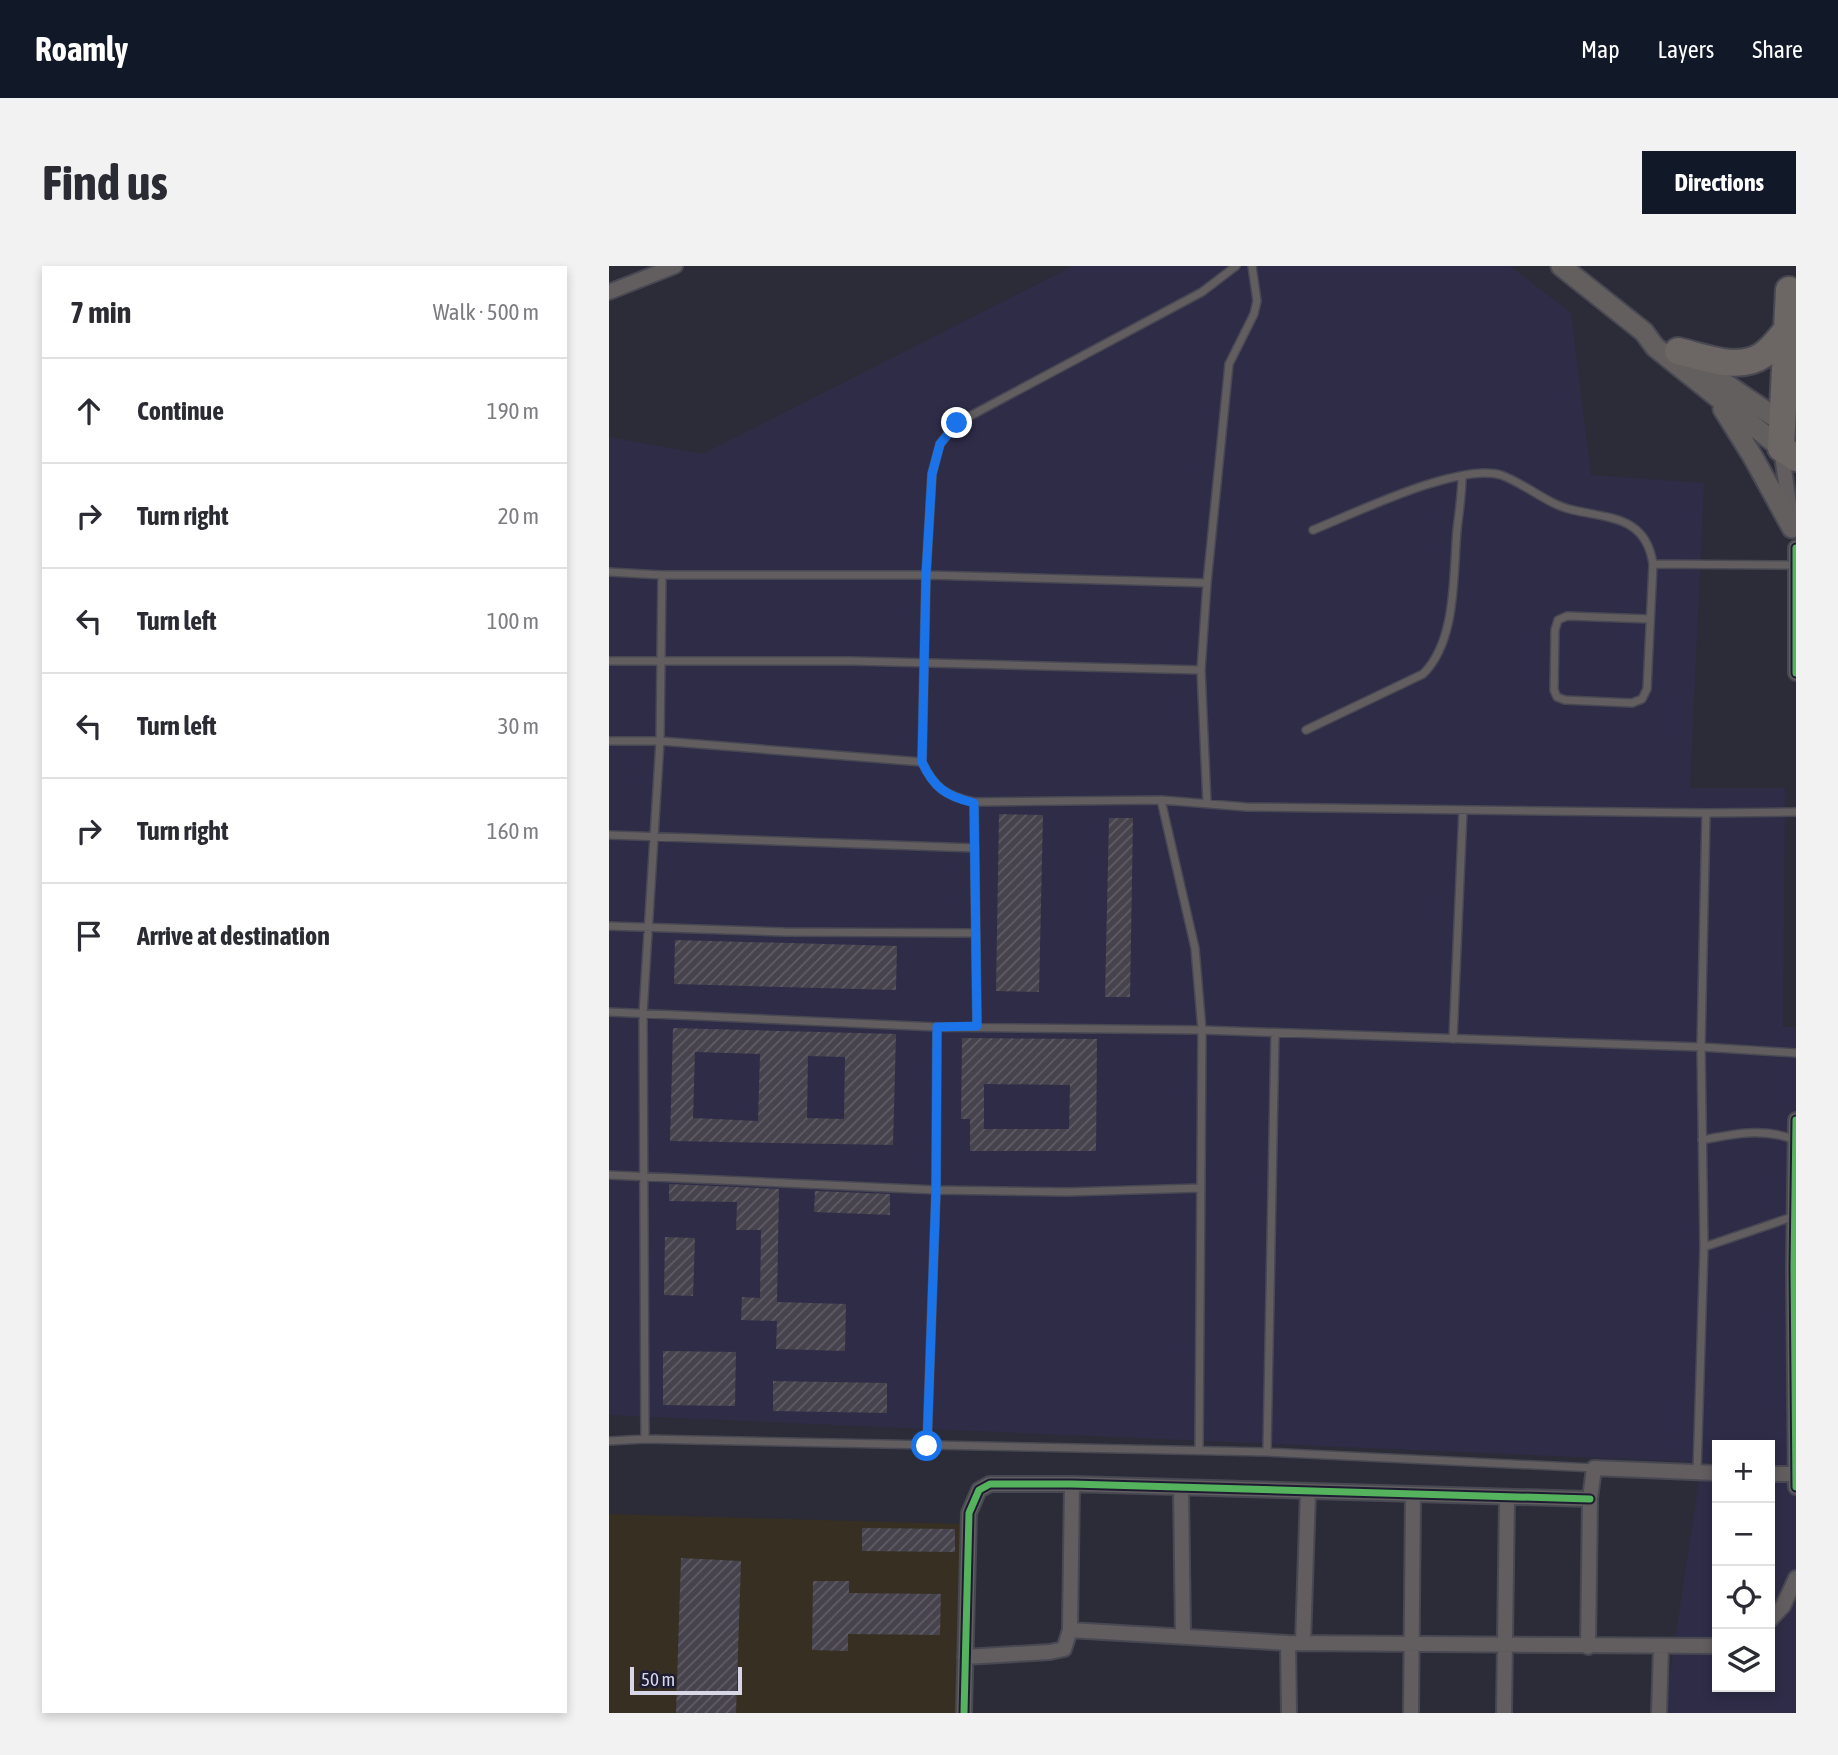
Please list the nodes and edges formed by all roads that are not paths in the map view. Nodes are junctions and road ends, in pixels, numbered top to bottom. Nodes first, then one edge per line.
1 (675, 266) edge
2 (1236, 266) edge
3 (1252, 266) edge
4 (1561, 266) edge
5 (1789, 278) edge
6 (609, 292) edge
7 (1644, 332) junction
8 (1791, 335) edge
9 (1678, 351) junction
10 (1715, 396) junction
11 (1789, 440) edge
12 (1462, 476) junction
13 (1792, 528) junction
14 (1313, 530) dead end
15 (1796, 549) edge
16 (1653, 564) junction
17 (1795, 565) edge
18 (609, 572) edge
19 (662, 575) junction
20 (926, 575) junction
21 (1207, 583) junction
22 (1650, 619) junction
23 (662, 660) junction
24 (609, 661) edge
25 (924, 663) junction
26 (1201, 670) junction
27 (1796, 673) edge
28 (1306, 730) dead end
29 (609, 741) edge
30 (660, 741) junction
31 (922, 762) junction
32 (1161, 800) junction
33 (974, 803) junction
34 (1207, 803) junction
35 (1463, 810) junction
36 (1796, 812) edge
37 (1706, 813) junction
38 (609, 835) edge
39 (655, 836) junction
40 (975, 848) junction
41 (609, 926) edge
42 (649, 928) junction
43 (976, 933) junction
44 (609, 1012) edge
45 (643, 1013) junction
46 (977, 1026) junction
47 (937, 1027) junction
48 (1202, 1030) junction
49 (1275, 1033) junction
50 (1453, 1040) junction
51 (1701, 1046) junction
52 (1796, 1052) edge
53 (1796, 1120) edge
54 (1702, 1140) junction
55 (1796, 1141) edge
56 (609, 1175) edge
57 (642, 1176) junction
58 (1200, 1188) junction
59 (936, 1190) junction
60 (1795, 1216) edge
61 (1704, 1247) junction
62 (1795, 1267) edge
63 (645, 1439) junction
64 (609, 1441) edge
65 (927, 1446) junction
66 (1199, 1451) junction
67 (1267, 1452) junction
68 (1594, 1468) junction
69 (1697, 1472) junction
70 (1712, 1473) edge
71 (1775, 1475) edge
72 (1795, 1479) edge
73 (1072, 1484) junction
74 (1181, 1488) junction
75 (1308, 1492) junction
76 (1413, 1495) junction
77 (1507, 1497) junction
78 (1590, 1499) junction
79 (1796, 1578) edge
80 (1775, 1615) edge
81 (1070, 1630) junction
82 (1182, 1635) junction
83 (1296, 1643) junction
84 (1412, 1644) junction
85 (1505, 1646) junction
86 (1712, 1646) edge
87 (1588, 1647) junction
88 (1661, 1647) junction
89 (965, 1657) junction
90 (964, 1713) edge
91 (1289, 1713) edge
92 (1411, 1713) edge
93 (1504, 1713) edge
94 (1659, 1713) edge

1 - 6 street
2 - 20 lane
3 - 21 lane
4 - 7 main road
5 - 8 highway
7 - 9 main road
7 - 10 main road
8 - 9 highway
8 - 11 highway
9 - 11 main road
10 - 11 main road
10 - 13 main road
11 - 13 street
12 - 14 lane
12 - 16 lane
12 - 28 lane
13 - 15 street
15 - 17 street
16 - 17 lane
16 - 22 lane
17 - 27 street
18 - 19 lane
19 - 20 lane
19 - 23 lane
20 - 21 lane
20 - 25 lane
21 - 26 lane
22 - 22 lane
23 - 24 lane
23 - 25 lane
23 - 30 lane
25 - 26 lane
25 - 31 lane
26 - 34 lane
29 - 30 lane
30 - 31 lane
30 - 39 lane
31 - 33 lane
32 - 33 lane
32 - 34 lane
32 - 48 lane
33 - 40 lane
34 - 35 lane
35 - 37 lane
35 - 50 lane
36 - 37 lane
37 - 51 lane
38 - 39 lane
39 - 40 lane
39 - 42 lane
40 - 43 lane
41 - 42 lane
42 - 43 lane
42 - 45 lane
43 - 46 lane
44 - 45 lane
45 - 47 lane
45 - 57 lane
46 - 47 lane
46 - 48 lane
47 - 59 lane
48 - 49 lane
48 - 58 lane
49 - 50 lane
49 - 67 lane
50 - 51 lane
51 - 52 lane
51 - 54 lane
53 - 55 street
54 - 55 lane
54 - 61 lane
55 - 60 street
56 - 57 lane
57 - 59 lane
57 - 63 lane
58 - 59 lane
58 - 66 lane
59 - 65 lane
60 - 61 lane
60 - 62 street
61 - 69 lane
62 - 72 street
63 - 64 lane
63 - 65 lane
65 - 66 lane
66 - 67 lane
67 - 68 lane
68 - 69 street
68 - 78 street
69 - 70 street
71 - 72 street
73 - 74 street
73 - 81 street
73 - 89 street
74 - 75 street
74 - 82 street
75 - 76 street
75 - 83 street
76 - 77 street
76 - 84 street
77 - 78 street
77 - 85 street
78 - 87 street
79 - 80 street
81 - 82 street
81 - 89 street
82 - 83 street
83 - 84 street
83 - 91 street
84 - 85 street
84 - 92 street
85 - 87 street
85 - 93 street
86 - 88 street
87 - 88 street
88 - 94 street
89 - 90 street

